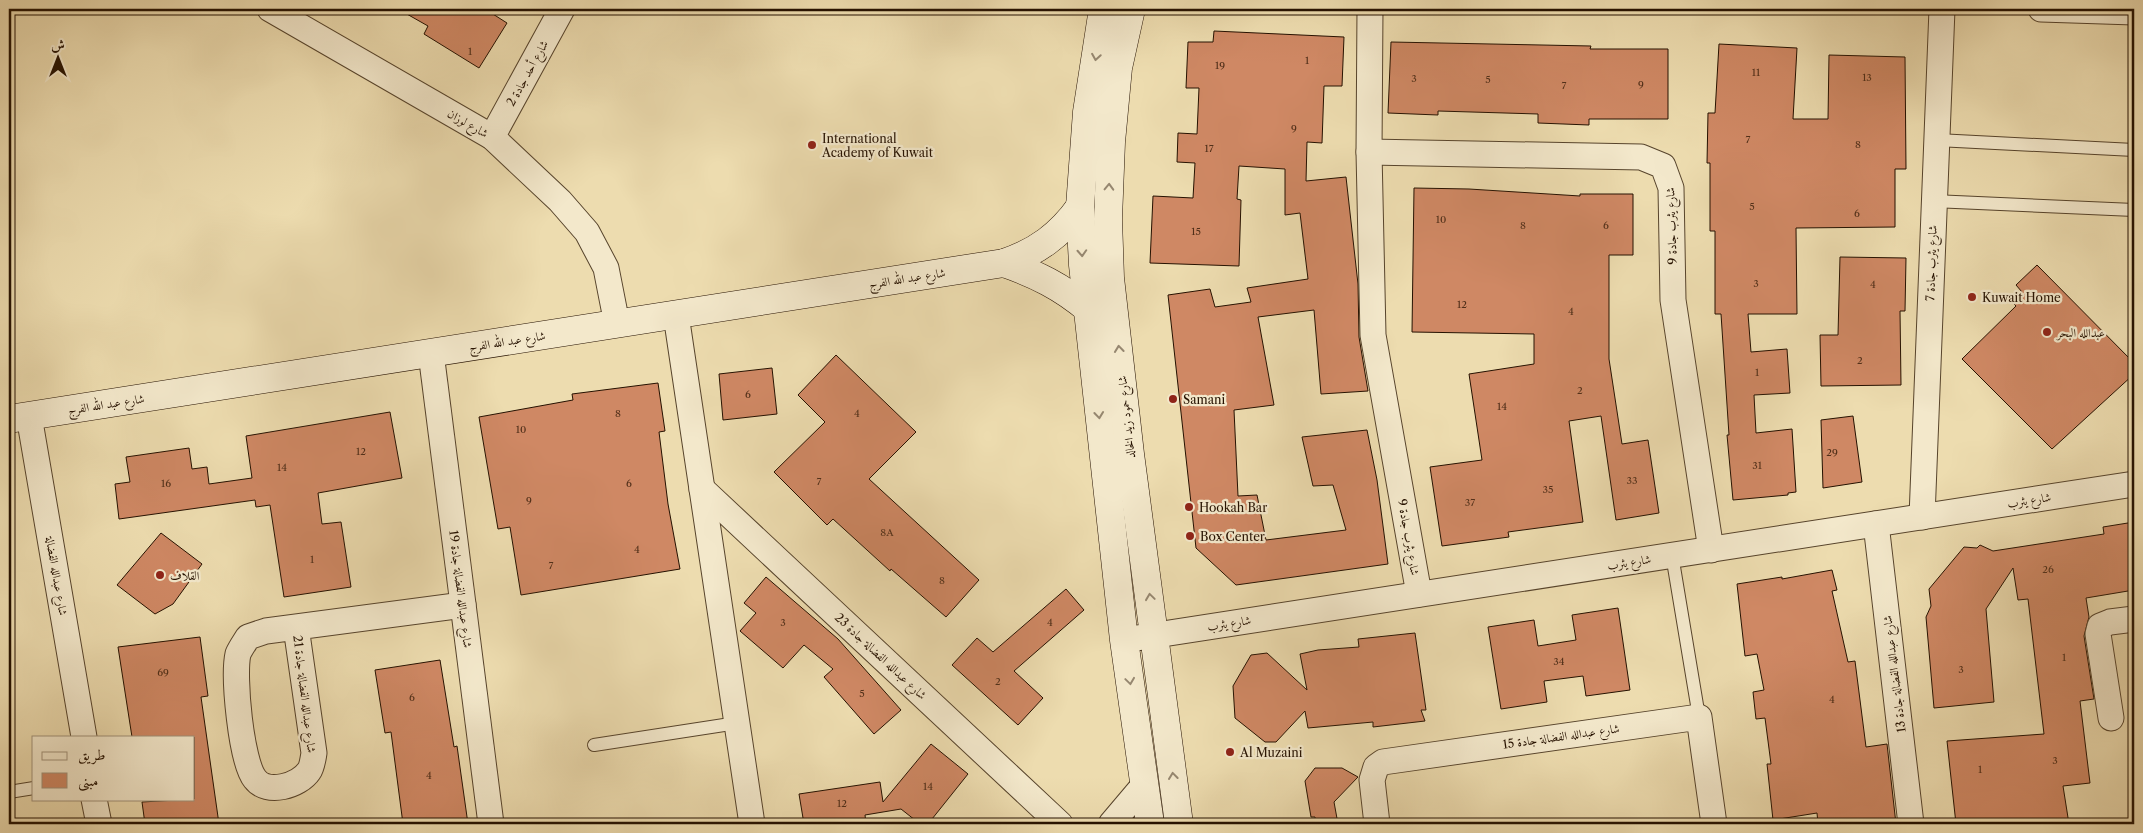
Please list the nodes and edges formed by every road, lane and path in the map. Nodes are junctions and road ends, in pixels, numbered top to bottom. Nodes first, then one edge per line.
1 (270, 9) edge
2 (562, 9) edge
3 (1103, 9) edge
4 (1131, 9) edge
5 (1370, 9) edge
6 (1942, 9) edge
7 (2041, 9) edge
8 (2134, 12) edge
9 (492, 136) junction
10 (1937, 140) junction
11 (2134, 150) edge
12 (1369, 152) junction
13 (1933, 201) junction
14 (1080, 207) junction
15 (2134, 210) edge
16 (1004, 263) junction
17 (1088, 309) junction
18 (676, 315) junction
19 (617, 324) junction
20 (431, 353) junction
21 (19, 417) edge
22 (2134, 484) edge
23 (702, 489) junction
24 (1922, 517) junction
25 (1876, 524) junction
26 (1711, 550) junction
27 (1672, 556) junction
28 (1419, 594) junction
29 (463, 605) junction
30 (2134, 619) edge
31 (296, 628) junction
32 (1155, 635) junction
33 (1124, 640) junction
34 (1699, 717) junction
35 (2111, 718) dead end
36 (737, 723) junction
37 (84, 736) edge
38 (594, 746) dead end
39 (1144, 785) junction
40 (32, 788) edge
41 (9, 792) edge
42 (94, 800) edge
43 (99, 824) edge
44 (491, 824) edge
45 (752, 824) edge
46 (1060, 824) edge
47 (1111, 824) edge
48 (1150, 824) edge
49 (1179, 824) edge
50 (1377, 824) edge
51 (1714, 824) edge
52 (1911, 824) edge

1 - 9 street, شارع لوزان
2 - 9 street, شارع أحد جادة 2
3 -> 14 main road
32 -> 4 main road, شارع حمود زيد الخالد
5 - 12 street, شارع يثرب جادة 9
6 - 10 street, شارع يثرب جادة 7
7 - 8 street
9 - 19 street, شارع لوزان
10 - 11 lane
10 - 13 street, شارع يثرب جادة 7
12 - 26 street, شارع يثرب جادة 9
12 - 28 street, شارع يثرب جادة 9
13 - 15 lane
13 - 24 street, شارع يثرب جادة 7
14 - 16 main road, شارع عبد الله الفرج
14 -> 17 main road
16 - 17 main road, شارع عبد الله الفرج
16 - 18 main road, شارع عبد الله الفرج
17 -> 33 main road
18 - 19 main road, شارع عبد الله الفرج
18 - 23 street
19 - 20 main road, شارع عبد الله الفرج
20 - 21 main road, شارع عبد الله الفرج
20 - 29 street, شارع عبدالله الفضالة جادة 19
21 - 37 street, شارع عبدالله الفضالة
22 - 24 street, شارع يثرب
23 - 36 street
23 - 46 street, شارع عبدالله الفضالة جادة 23
24 - 25 street, شارع يثرب
25 - 26 street, شارع يثرب
25 - 52 street, شارع عبدالله الفضالة جادة 13
26 - 27 street, شارع يثرب
27 - 28 street, شارع يثرب
27 - 34 lane
28 - 32 street, شارع يثرب
29 - 31 street, شارع عبدالله الفضالة جادة 21
29 - 44 street, شارع عبدالله الفضالة جادة 19
30 - 35 street
31 - 31 street, شارع عبدالله الفضالة جادة 21
32 - 33 street, شارع يثرب
49 -> 32 main road, شارع حمود زيد الخالد
33 -> 39 main road
34 - 50 street, شارع عبدالله الفضالة جادة 15
34 - 51 street
36 - 38 lane
36 - 45 street
39 - 47 street
39 - 48 main road
40 - 41 lane
42 - 43 street

